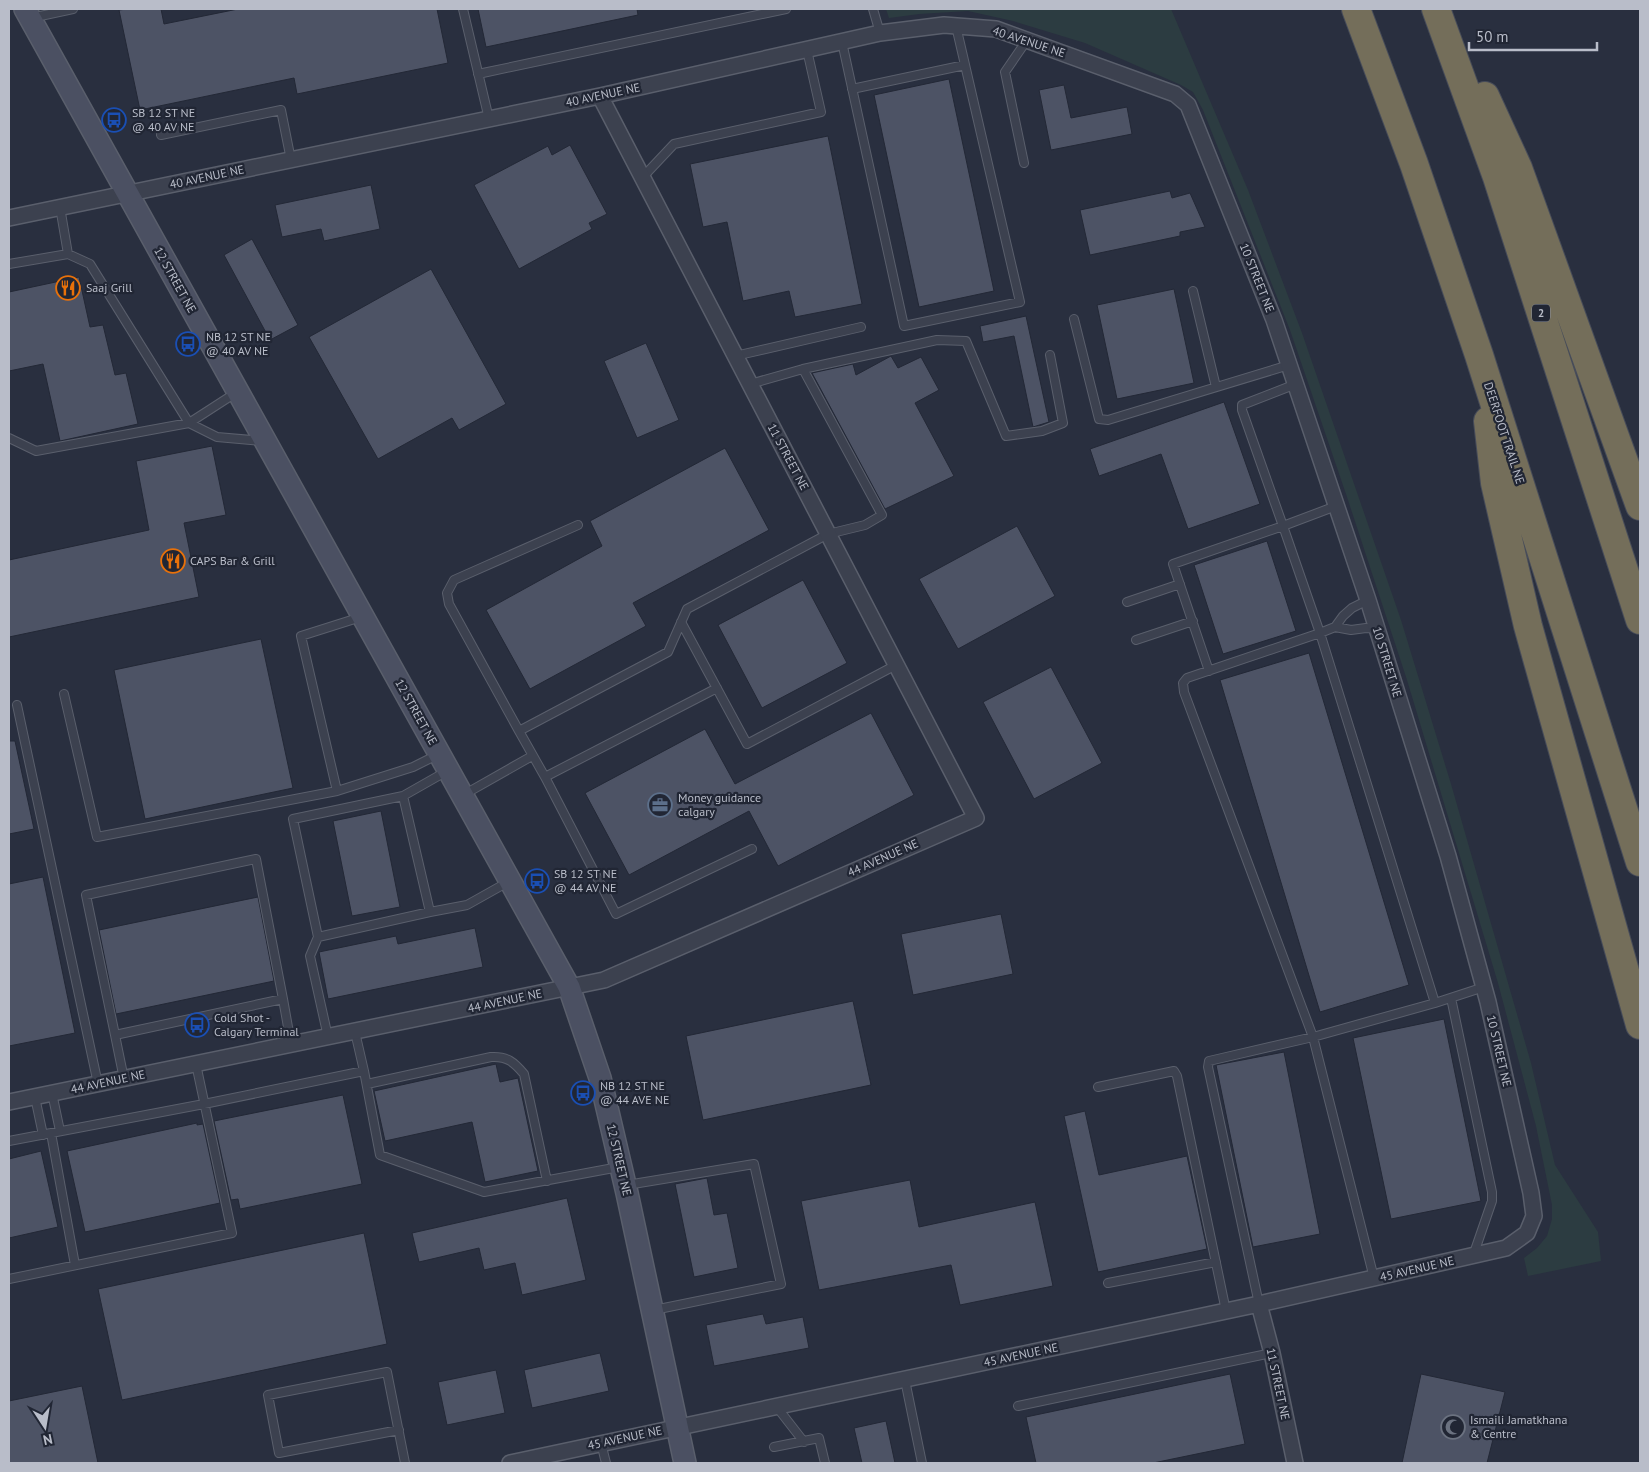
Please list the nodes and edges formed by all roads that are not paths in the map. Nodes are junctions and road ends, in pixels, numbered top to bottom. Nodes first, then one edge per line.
1 (73, 9) edge
2 (463, 9) edge
3 (786, 9) edge
4 (873, 9) edge
5 (1356, 9) edge
6 (1436, 9) edge
7 (1445, 9) edge
8 (28, 13) edge
9 (956, 25) junction
10 (880, 33) junction
11 (1027, 40) junction
12 (842, 42) junction
13 (807, 50) junction
14 (965, 65) junction
15 (478, 74) junction
16 (852, 89) junction
17 (600, 96) junction
18 (1188, 105) joint
19 (489, 119) junction
20 (161, 135) dead end
21 (291, 160) junction
22 (1024, 163) dead end
23 (642, 178) junction
24 (127, 193) junction
25 (60, 207) junction
26 (9, 218) edge
27 (68, 254) junction
28 (9, 264) edge
29 (1192, 291) dead end
30 (1074, 319) dead end
31 (861, 327) dead end
32 (1050, 355) dead end
33 (1480, 355) junction
34 (734, 356) junction
35 (1289, 365) junction
36 (803, 368) junction
37 (750, 384) junction
38 (1296, 384) junction
39 (1216, 387) junction
40 (238, 392) junction
41 (189, 422) junction
42 (9, 438) edge
43 (265, 441) junction
44 (1336, 506) junction
45 (1640, 506) edge
46 (578, 525) dead end
47 (1283, 526) junction
48 (828, 534) junction
49 (1180, 584) junction
50 (1368, 600) junction
51 (1126, 602) dead end
52 (363, 616) junction
53 (1640, 620) edge
54 (1193, 621) junction
55 (681, 622) junction
56 (1335, 627) junction
57 (1377, 629) junction
58 (1320, 633) junction
59 (1136, 640) dead end
60 (896, 665) junction
61 (1209, 671) junction
62 (717, 688) junction
63 (64, 694) dead end
64 (17, 705) dead end
65 (519, 731) junction
66 (532, 756) junction
67 (444, 762) junction
68 (545, 777) junction
69 (337, 791) junction
70 (403, 796) junction
71 (463, 796) junction
72 (976, 818) joint
73 (752, 849) dead end
74 (1640, 862) edge
75 (510, 881) junction
76 (430, 912) junction
77 (318, 937) junction
78 (570, 987) junction
79 (1484, 988) junction
80 (1451, 998) junction
81 (283, 999) junction
82 (1435, 1003) junction
83 (1640, 1025) edge
84 (355, 1032) junction
85 (116, 1035) junction
86 (328, 1037) junction
87 (1313, 1037) junction
88 (291, 1044) junction
89 (196, 1064) junction
90 (364, 1071) junction
91 (124, 1079) junction
92 (98, 1084) junction
93 (367, 1084) junction
94 (1098, 1087) dead end
95 (52, 1093) junction
96 (35, 1097) junction
97 (9, 1102) edge
98 (204, 1104) junction
99 (60, 1131) junction
100 (47, 1134) junction
101 (9, 1141) edge
102 (623, 1176) junction
103 (547, 1181) junction
104 (1527, 1233) joint
105 (1473, 1256) junction
106 (1216, 1262) junction
107 (75, 1265) junction
108 (1374, 1278) junction
109 (9, 1279) edge
110 (1108, 1283) dead end
111 (1259, 1304) junction
112 (652, 1310) junction
113 (1226, 1311) junction
114 (1272, 1353) junction
115 (905, 1380) junction
116 (776, 1406) junction
117 (1018, 1406) dead end
118 (677, 1427) junction
119 (399, 1430) junction
120 (804, 1442) junction
121 (601, 1443) junction
122 (774, 1448) dead end
123 (405, 1463) edge
124 (510, 1463) edge
125 (606, 1463) edge
126 (685, 1463) edge
127 (825, 1463) edge
128 (922, 1463) edge
129 (1295, 1463) edge

1 - 8 lane
2 - 15 lane
3 - 15 lane
4 - 10 lane
5 - 33 highway, DEERFOOT TRAIL NE
6 - 53 highway, 2
7 - 45 highway
8 - 24 street, 12 STREET NE
9 - 10 street, 40 AVENUE NE
9 - 11 street, 40 AVENUE NE
9 - 14 lane
10 - 12 street, 40 AVENUE NE
11 - 18 street, 40 AVENUE NE
11 - 22 lane
12 - 13 street, 40 AVENUE NE
12 - 16 lane
13 - 17 street, 40 AVENUE NE
13 - 23 lane
14 - 16 lane
14 - 16 lane
15 - 19 lane
17 - 19 street, 40 AVENUE NE
17 - 23 street, 11 STREET NE
18 - 35 street, 10 STREET NE
19 - 21 street, 40 AVENUE NE
20 - 21 lane
21 - 24 street, 40 AVENUE NE
23 - 34 street, 11 STREET NE
24 - 25 street, 40 AVENUE NE
24 - 40 street, 12 STREET NE
25 - 26 street, 40 AVENUE NE
25 - 27 lane
27 - 28 lane
27 - 41 lane
29 - 39 lane
30 - 39 lane
31 - 34 lane
32 - 36 lane
33 - 74 highway, DEERFOOT TRAIL NE
33 - 83 highway
34 - 37 street, 11 STREET NE
35 - 38 street, 10 STREET NE
35 - 39 lane
36 - 37 lane
36 - 48 lane
37 - 48 street, 11 STREET NE
38 - 44 street, 10 STREET NE
38 - 47 lane
40 - 41 lane
40 - 43 street, 12 STREET NE
41 - 42 lane
41 - 43 lane
43 - 52 street, 12 STREET NE
44 - 47 lane
44 - 50 street, 10 STREET NE
46 - 65 lane
47 - 49 lane
47 - 58 lane
48 - 55 lane
48 - 60 street, 11 STREET NE
49 - 51 lane
49 - 54 lane
50 - 56 lane
50 - 57 street, 10 STREET NE
52 - 67 street, 12 STREET NE
52 - 69 lane
54 - 59 lane
54 - 61 lane
55 - 62 lane
55 - 65 lane
56 - 57 lane
56 - 58 lane
57 - 79 street, 10 STREET NE
58 - 61 lane
58 - 82 lane
60 - 62 lane
60 - 72 street, 11 STREET NE
61 - 87 lane
62 - 68 lane
63 - 69 lane
64 - 92 lane
65 - 66 lane
66 - 68 lane
66 - 71 lane
67 - 69 lane
67 - 70 lane
67 - 71 street, 12 STREET NE
68 - 73 lane
70 - 76 lane
70 - 77 lane
71 - 75 street, 12 STREET NE
72 - 78 street, 44 AVENUE NE
75 - 76 lane
75 - 78 street, 12 STREET NE
76 - 77 lane
77 - 86 lane
78 - 84 street, 44 AVENUE NE
78 - 102 street, 12 STREET NE
79 - 80 lane
79 - 104 street, 10 STREET NE
80 - 82 lane
80 - 105 lane
81 - 85 lane
81 - 85 lane
81 - 88 lane
82 - 87 lane
84 - 86 street, 44 AVENUE NE
84 - 90 lane
85 - 91 lane
86 - 88 street, 44 AVENUE NE
87 - 108 lane
87 - 111 lane
88 - 89 street, 44 AVENUE NE
89 - 91 street, 44 AVENUE NE
89 - 98 lane
90 - 93 lane
90 - 98 lane
91 - 92 street, 44 AVENUE NE
92 - 95 street, 44 AVENUE NE
93 - 103 lane
93 - 103 lane
94 - 106 lane
95 - 96 street, 44 AVENUE NE
95 - 99 lane
96 - 97 street, 44 AVENUE NE
96 - 100 lane
98 - 99 lane
98 - 107 lane
99 - 100 lane
100 - 101 lane
100 - 107 lane
102 - 103 lane
102 - 112 street, 12 STREET NE
102 - 112 lane
104 - 105 street, 45 AVENUE NE
105 - 108 street, 45 AVENUE NE
106 - 110 lane
106 - 113 lane
107 - 109 lane
108 - 111 street, 45 AVENUE NE
111 - 113 street, 45 AVENUE NE
111 - 114 street, 11 STREET NE
112 - 118 street, 12 STREET NE
113 - 115 street, 45 AVENUE NE
114 - 117 lane
114 - 129 street, 11 STREET NE
115 - 116 street, 45 AVENUE NE
115 - 128 lane
116 - 118 street, 45 AVENUE NE
116 - 120 lane
118 - 121 street, 45 AVENUE NE
118 - 126 street, 12 STREET NE
119 - 119 lane
119 - 123 lane
120 - 122 lane
120 - 127 lane
121 - 124 street, 45 AVENUE NE
121 - 125 lane

